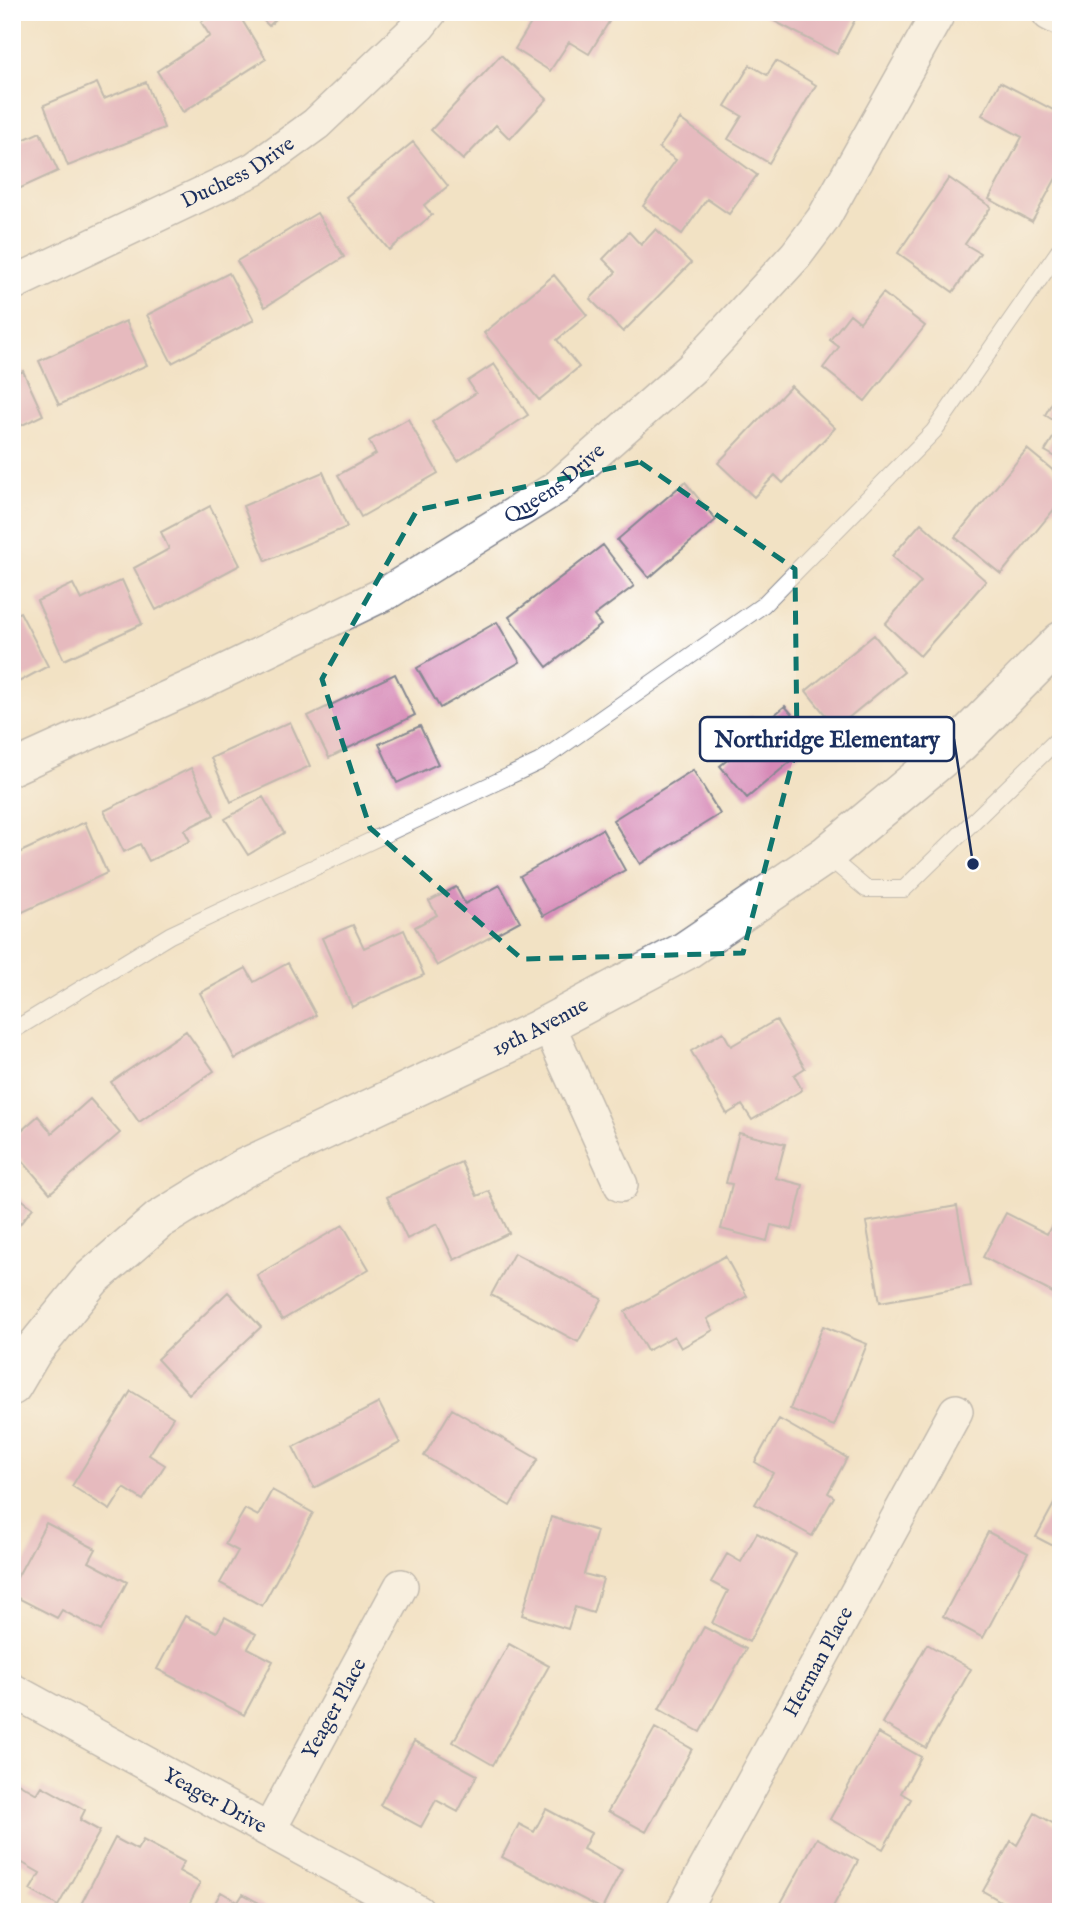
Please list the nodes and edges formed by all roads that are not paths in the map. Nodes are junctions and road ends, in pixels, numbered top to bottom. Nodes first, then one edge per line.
1 (430, 12) edge
2 (939, 12) edge
3 (1051, 12) edge
4 (1061, 17) edge
5 (1061, 248) edge
6 (12, 284) edge
7 (1061, 642) edge
8 (1061, 736) edge
9 (12, 768) edge
10 (826, 855) junction
11 (548, 1024) junction
12 (12, 1031) edge
13 (621, 1185) dead end
14 (12, 1386) edge
15 (956, 1411) dead end
16 (401, 1586) dead end
17 (12, 1690) edge
18 (269, 1830) junction
19 (418, 1912) edge
20 (682, 1912) edge

1 - 6 street, Duchess Drive
2 - 9 street, Queens Drive
3 - 4 street
5 - 12 lane
7 - 10 street, 19th Avenue
8 - 10 lane
10 - 11 street, 19th Avenue
11 - 13 street
11 - 14 street, 19th Avenue
15 - 20 street, Herman Place
16 - 18 street, Yeager Place
17 - 18 street, Yeager Drive
18 - 19 street, Yeager Drive

